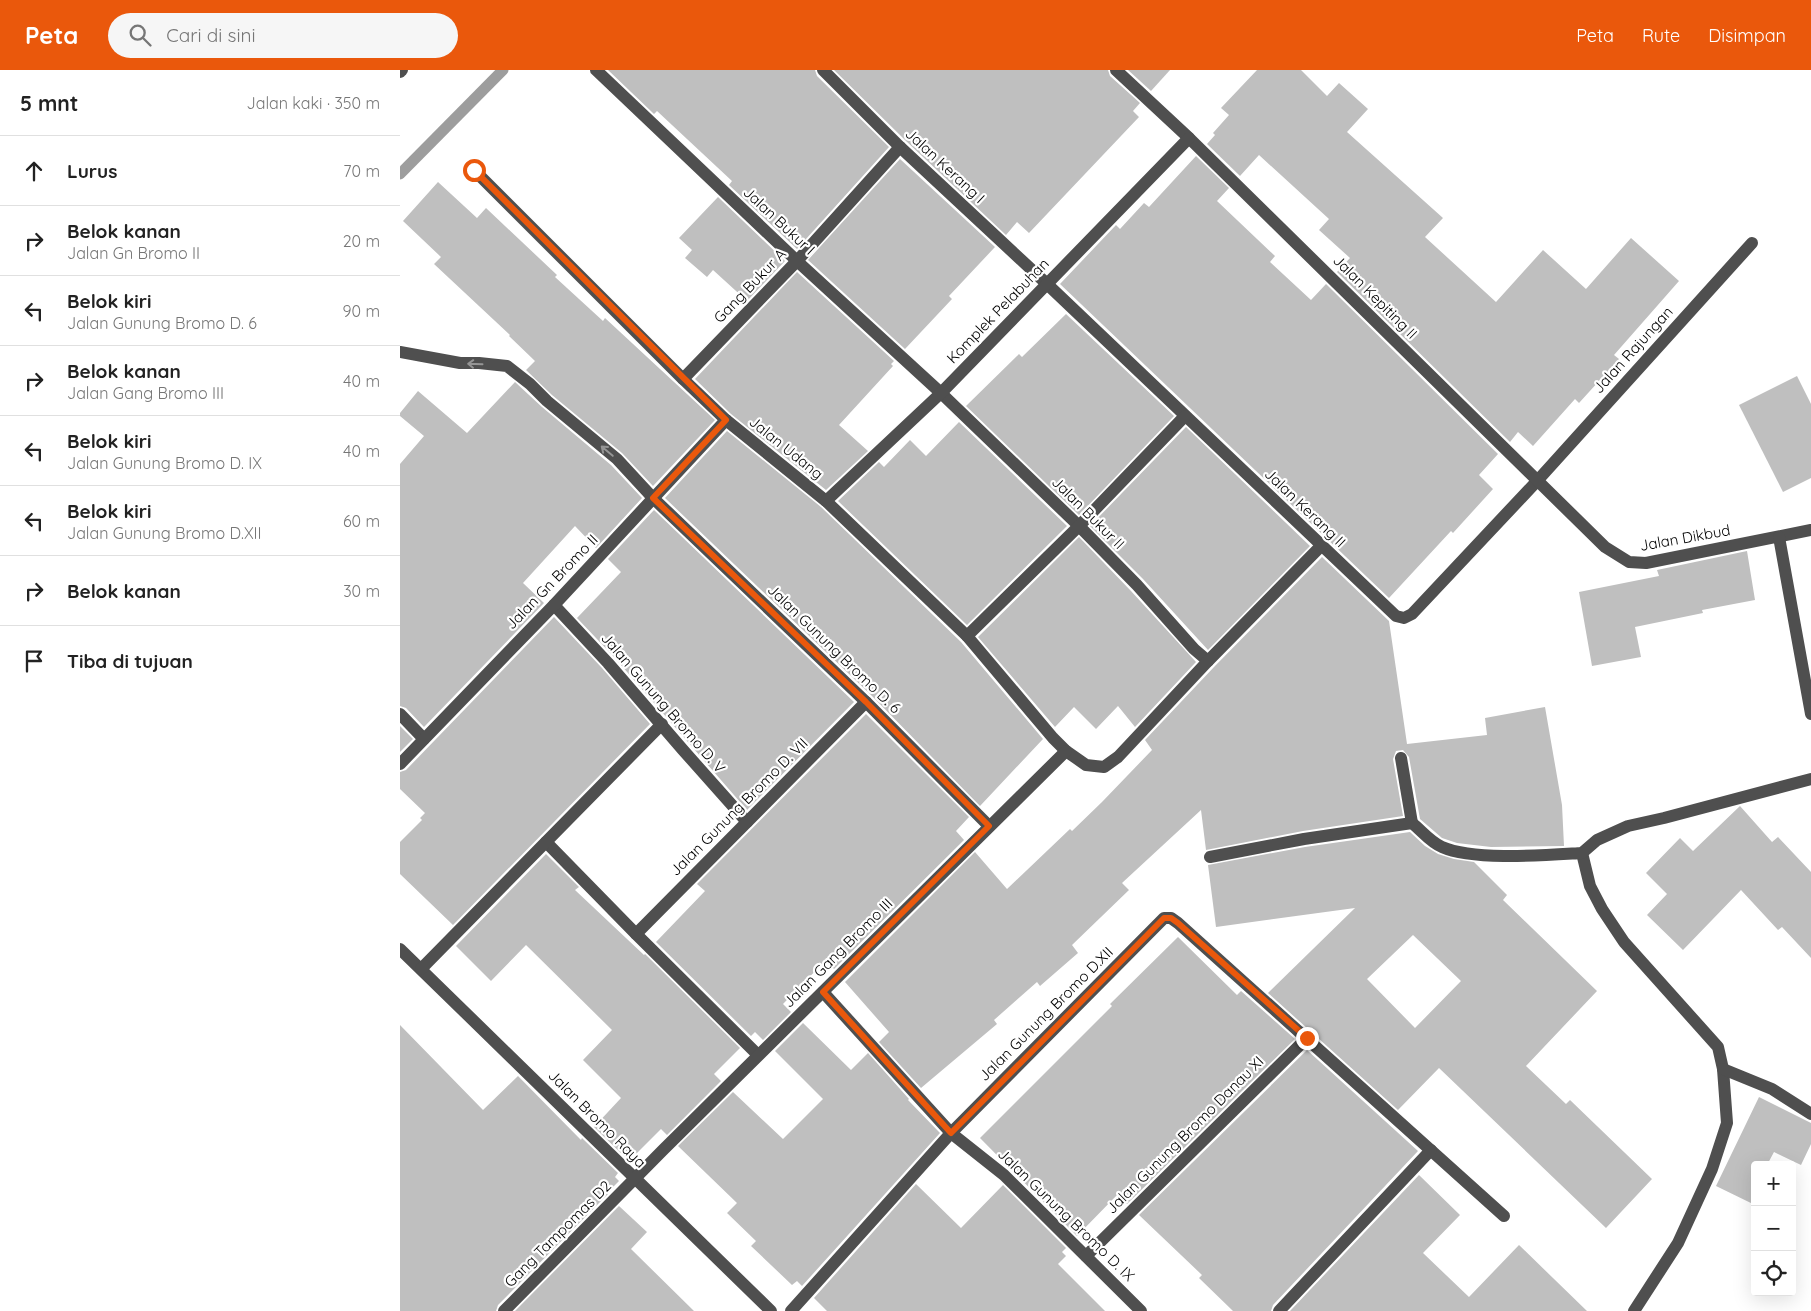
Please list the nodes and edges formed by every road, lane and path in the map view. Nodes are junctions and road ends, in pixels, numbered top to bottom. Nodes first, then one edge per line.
1 (596, 70) edge
2 (823, 70) edge
3 (1116, 70) edge
4 (1190, 138) junction
5 (900, 147) junction
6 (474, 170) dead end
7 (1752, 243) dead end
8 (797, 261) junction
9 (1047, 284) junction
10 (400, 352) edge
11 (683, 379) junction
12 (941, 393) junction
13 (1186, 416) junction
14 (726, 420) junction
15 (1538, 480) junction
16 (653, 498) junction
17 (826, 501) junction
18 (1079, 526) junction
19 (1811, 530) edge
20 (1778, 537) junction
21 (1321, 546) junction
22 (554, 605) junction
23 (967, 636) junction
24 (1208, 661) junction
25 (866, 702) junction
26 (400, 714) edge
27 (1811, 714) edge
28 (662, 724) junction
29 (424, 739) junction
30 (1066, 751) junction
31 (1401, 758) dead end
32 (400, 764) edge
33 (1811, 779) edge
34 (747, 822) junction
35 (1412, 823) junction
36 (989, 826) junction
37 (546, 842) junction
38 (1582, 853) junction
39 (1210, 857) dead end
40 (636, 934) junction
41 (400, 948) edge
42 (421, 969) junction
43 (823, 992) junction
44 (1307, 1038) junction
45 (758, 1055) junction
46 (1723, 1069) junction
47 (1811, 1114) edge
48 (951, 1133) junction
49 (1431, 1150) junction
50 (635, 1179) junction
51 (1504, 1216) dead end
52 (1086, 1256) junction
53 (769, 1310) edge
54 (504, 1311) edge
55 (791, 1311) edge
56 (1141, 1311) edge
57 (1279, 1311) edge
58 (1634, 1311) edge

1 - 8 street, Jalan Bukur I
2 - 5 street, Jalan Kerang I
3 - 4 street, Jalan Kepiting II
4 - 9 street, Komplek Pelabuhan
4 - 15 street, Jalan Kepiting II
5 - 8 street, Gang Bukur A
5 - 9 street, Jalan Kerang I
6 - 11 street, Jalan Udang
7 - 15 street, Jalan Rajungan
8 - 11 street, Gang Bukur A
8 - 12 street, Jalan Bukur I
9 - 12 street, Komplek Pelabuhan
9 - 13 street, Jalan Kerang II
16 -> 10 street, Jalan Gunung Bromo D. 6
11 - 14 street, Jalan Udang
12 - 17 street, Komplek Pelabuhan
12 - 18 street, Jalan Bukur II
13 - 18 street
13 - 21 street, Jalan Kerang II
14 - 16 street, Jalan Gn Bromo II
14 - 17 street, Jalan Udang
15 - 20 street, Jalan Dikbud
15 - 21 street, Jalan Kerang II
16 - 22 street, Jalan Gn Bromo II
16 - 25 street, Jalan Gunung Bromo D. 6
17 - 23 street, Jalan Udang
18 - 23 street
18 - 24 street, Jalan Bukur II
19 - 20 street, Jalan Dikbud
20 - 27 street
21 - 24 street
22 - 28 street, Jalan Gunung Bromo D. V
22 - 29 street, Jalan Gn Bromo II
23 - 30 street, Jalan Udang
24 - 30 street, Jalan Udang
25 - 34 street, Jalan Gunung Bromo D. VII
25 - 36 street, Jalan Gunung Bromo D. 6
26 - 29 street
28 - 34 street, Jalan Gunung Bromo D. V
28 - 37 street
29 - 32 street, Jalan Gn Bromo II
30 - 36 street, Jalan Gang Bromo III
31 - 35 street
33 - 38 street
34 - 40 street, Jalan Gunung Bromo D. VII
35 - 38 street
35 - 39 street
36 - 43 street, Jalan Gang Bromo III
37 - 40 street
37 - 42 street
38 - 46 street
40 - 45 street
41 - 42 street, Jalan Bromo Raya
42 - 50 street, Jalan Bromo Raya
43 - 45 street, Jalan Gang Bromo III
43 - 48 street, Jalan Gunung Bromo D. IX
44 - 48 street, Jalan Gunung Bromo D.XII
44 - 49 street
44 - 52 street, Jalan Gunung Bromo Danau XI
45 - 50 street, Jalan Gang Bromo III
46 - 47 street
46 - 58 street
48 - 52 street, Jalan Gunung Bromo D. IX
48 - 55 street, Jalan Gunung Bromo D.XII
49 - 51 street
49 - 57 street
50 - 53 street, Jalan Bromo Raya
50 - 54 street, Gang Tampomas D2
52 - 56 street, Jalan Gunung Bromo D. IX

